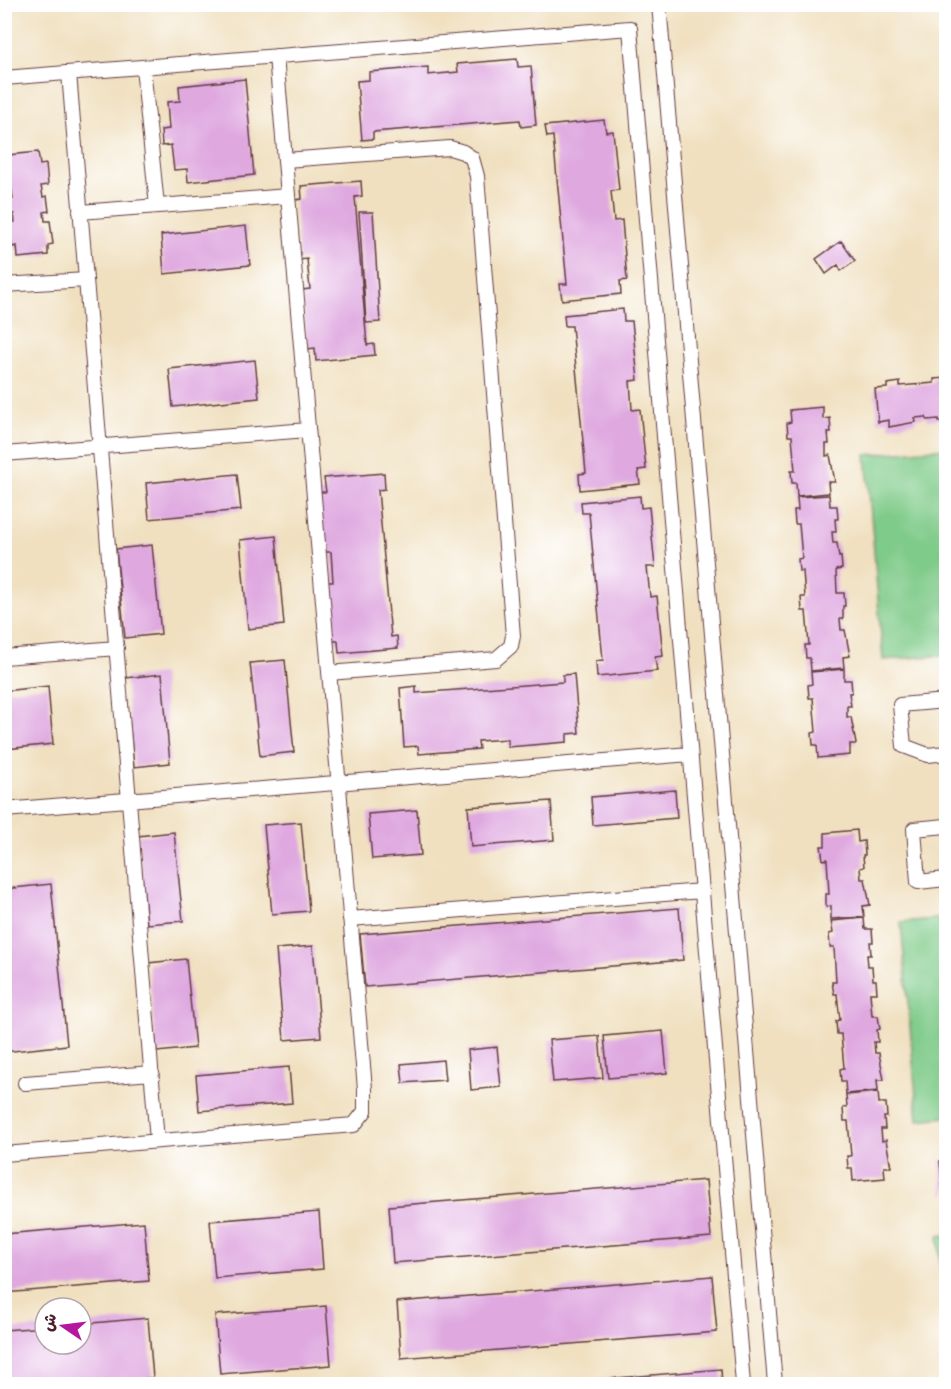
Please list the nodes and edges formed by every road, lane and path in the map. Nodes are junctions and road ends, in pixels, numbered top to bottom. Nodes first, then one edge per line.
1 (658, 4) edge
2 (276, 56) junction
3 (143, 67) junction
4 (69, 73) junction
5 (4, 78) edge
6 (285, 160) junction
7 (288, 196) junction
8 (157, 206) junction
9 (80, 212) junction
10 (86, 280) junction
11 (4, 285) edge
12 (308, 430) junction
13 (100, 446) junction
14 (4, 454) edge
15 (117, 648) junction
16 (4, 657) edge
17 (329, 674) junction
18 (946, 701) edge
19 (946, 753) edge
20 (690, 754) junction
21 (339, 783) junction
22 (129, 800) junction
23 (4, 810) edge
24 (946, 826) edge
25 (946, 879) edge
26 (702, 891) junction
27 (350, 919) junction
28 (152, 1073) junction
29 (25, 1083) dead end
30 (157, 1141) junction
31 (4, 1154) edge
32 (743, 1384) edge
33 (775, 1384) edge

1 - 33 lane
2 - 3 lane
2 - 6 lane
2 - 20 lane
3 - 4 lane
3 - 8 lane
4 - 5 lane
4 - 9 lane
6 - 7 lane
6 - 17 lane
7 - 8 lane
7 - 12 lane
8 - 9 lane
9 - 10 lane
10 - 11 lane
10 - 13 lane
12 - 13 lane
12 - 17 lane
13 - 14 lane
13 - 15 lane
15 - 16 lane
15 - 22 lane
17 - 21 lane
18 - 19 lane
20 - 21 lane
20 - 26 lane
21 - 22 lane
21 - 27 lane
22 - 23 lane
22 - 28 lane
24 - 25 lane
26 - 27 lane
26 - 32 lane
27 - 30 lane
28 - 29 lane
28 - 30 lane
30 - 31 lane

